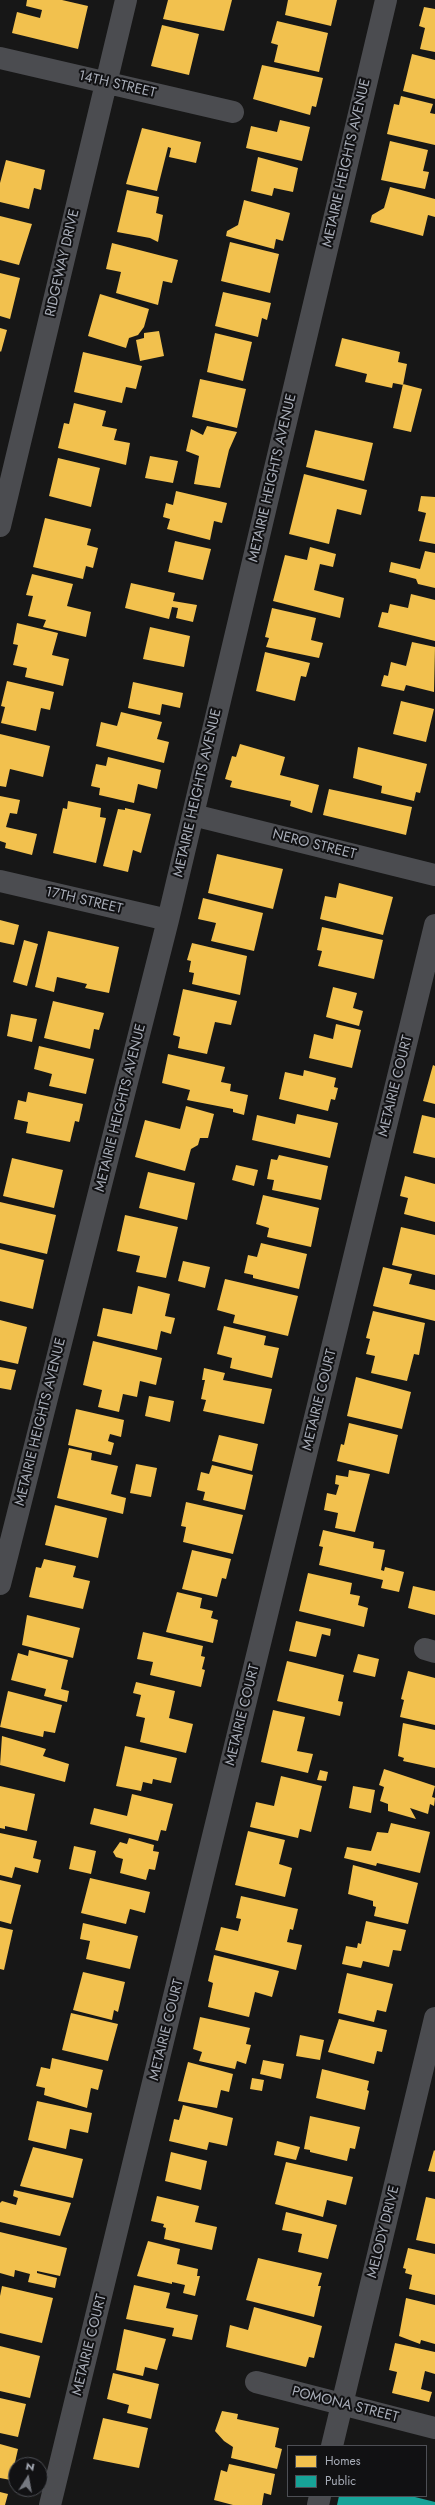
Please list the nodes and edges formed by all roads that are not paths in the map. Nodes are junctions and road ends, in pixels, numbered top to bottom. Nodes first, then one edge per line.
1 (126, 0) edge
2 (386, 0) edge
3 (0, 58) edge
4 (106, 83) junction
5 (233, 112) dead end
6 (0, 526) edge
7 (193, 815) junction
8 (435, 875) edge
9 (0, 881) edge
10 (168, 920) junction
11 (435, 925) edge
12 (0, 1584) edge
13 (435, 2018) edge
14 (256, 2382) dead end
15 (342, 2404) junction
16 (435, 2428) edge
17 (332, 2445) edge
18 (50, 2505) edge

1 - 4 street, RIDGEWAY DRIVE
2 - 7 street, METAIRIE HEIGHTS AVENUE
3 - 4 street, 14TH STREET
4 - 5 street, 14TH STREET
4 - 6 street, RIDGEWAY DRIVE
7 - 8 street, NERO STREET
7 - 10 street, METAIRIE HEIGHTS AVENUE
9 - 10 street, 17TH STREET
10 - 12 street, METAIRIE HEIGHTS AVENUE
11 - 18 street, METAIRIE COURT
13 - 15 street, MELODY DRIVE
14 - 15 street, POMONA STREET
15 - 16 street, POMONA STREET
15 - 17 street, MELODY DRIVE

